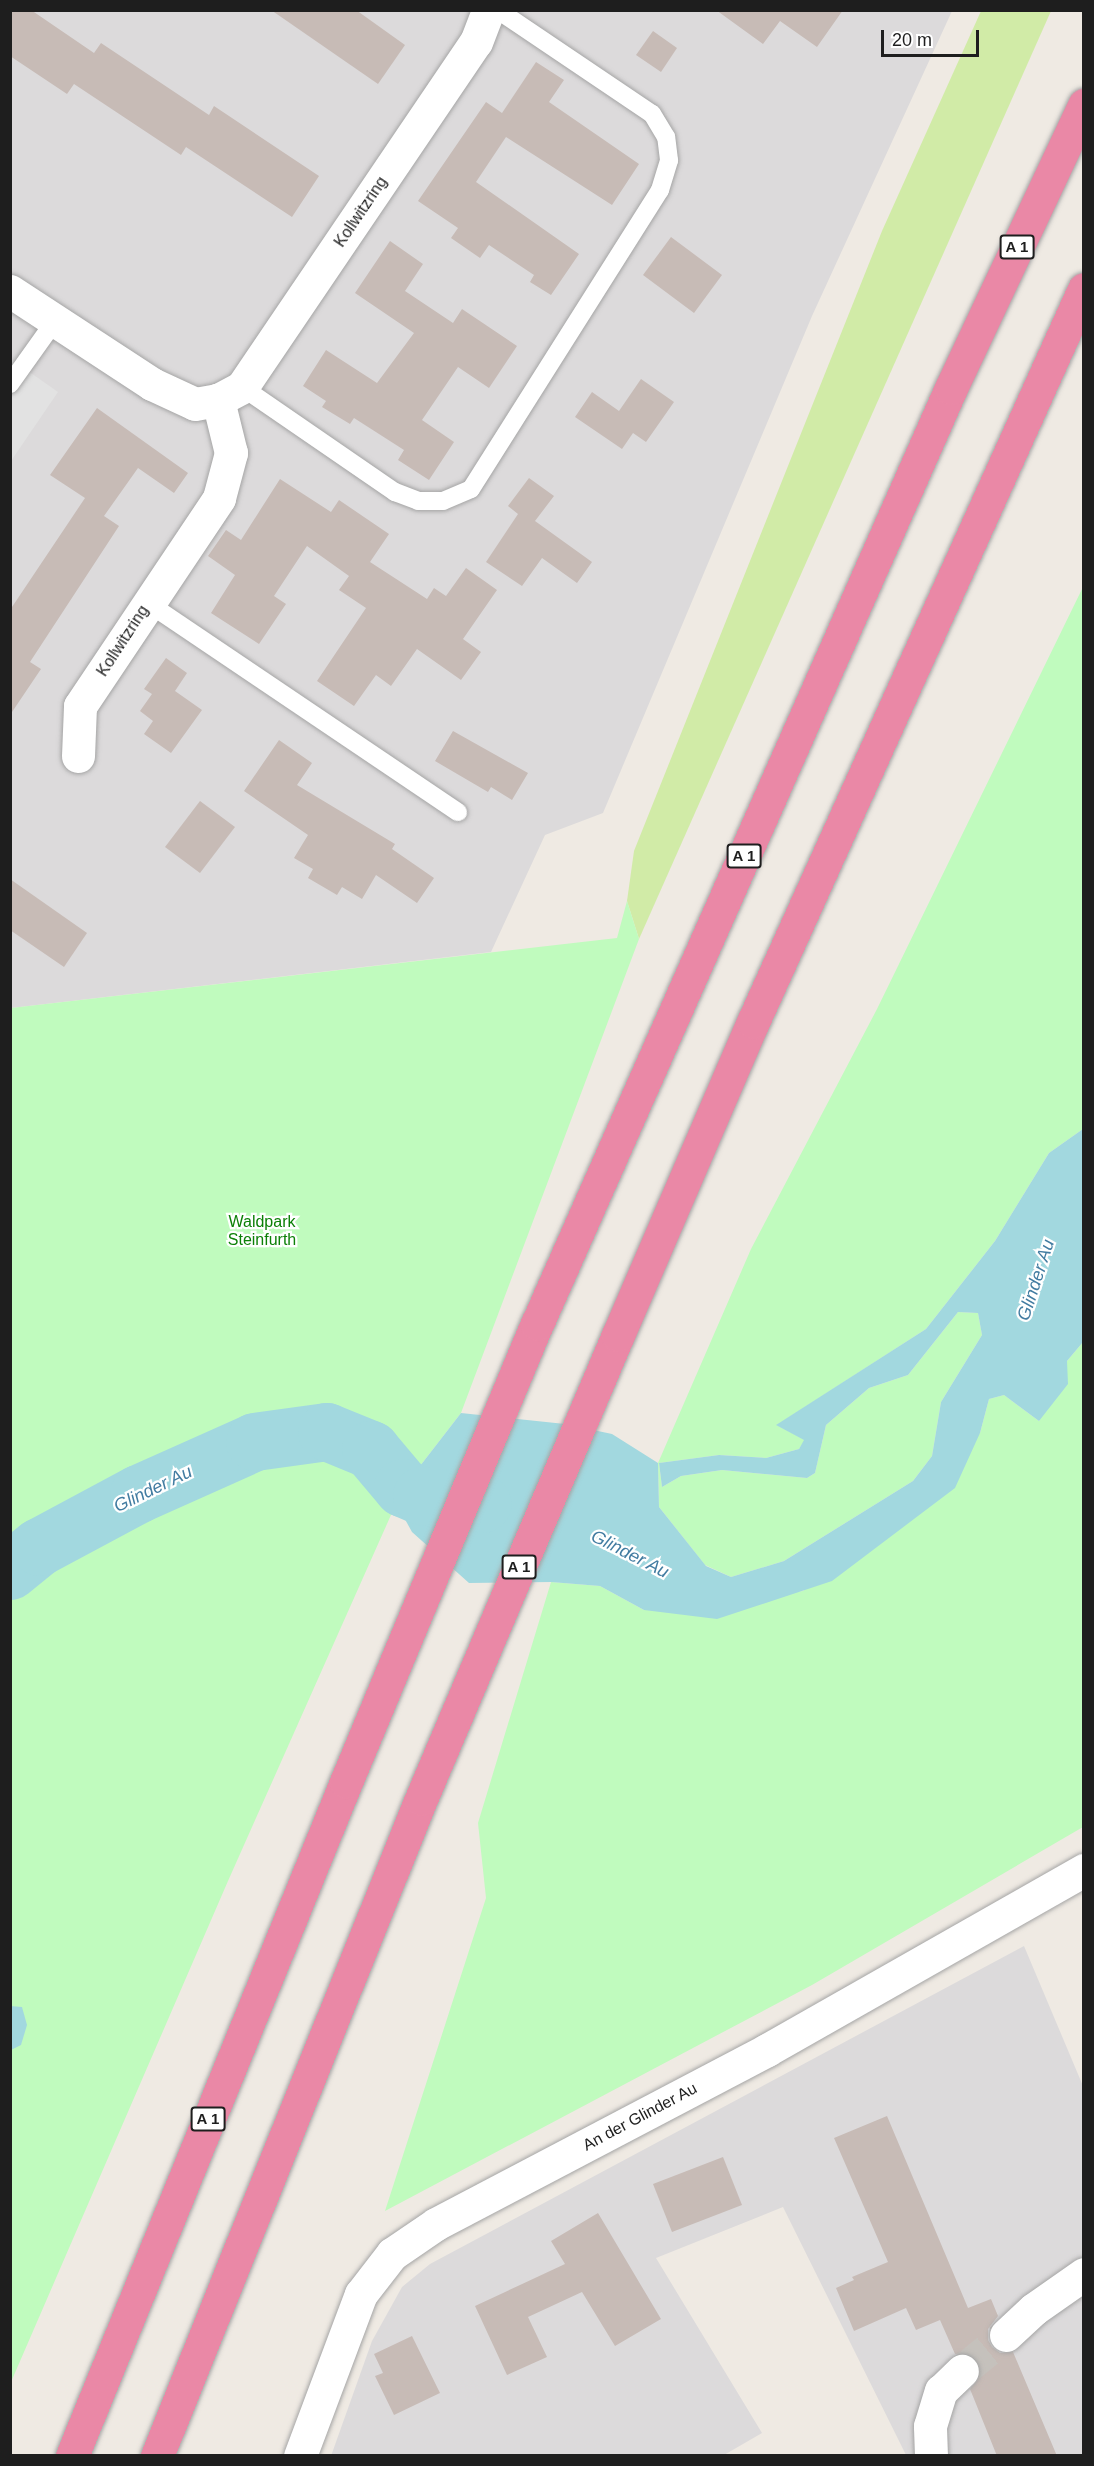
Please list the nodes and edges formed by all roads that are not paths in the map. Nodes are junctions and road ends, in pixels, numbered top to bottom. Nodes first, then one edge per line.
1 (488, 10) edge
2 (498, 10) edge
3 (1083, 105) edge
4 (1083, 289) edge
5 (10, 291) edge
6 (56, 321) junction
7 (10, 384) edge
8 (230, 394) junction
9 (148, 603) junction
10 (78, 756) dead end
11 (458, 812) dead end
12 (1083, 1870) edge
13 (1083, 2274) edge
14 (1006, 2335) tunnel mouth
15 (962, 2371) tunnel mouth
16 (72, 2456) edge
17 (157, 2456) edge
18 (300, 2456) edge
19 (931, 2456) edge

1 - 8 street, Kollwitzring
2 - 8 lane
3 - 16 highway, A 1
4 - 17 highway, A 1
5 - 6 street
6 - 7 lane
6 - 8 street
8 - 9 street, Kollwitzring
9 - 10 street, Kollwitzring
9 - 11 lane
12 - 18 street, An der Glinder Au
13 - 14 street
15 - 19 street

